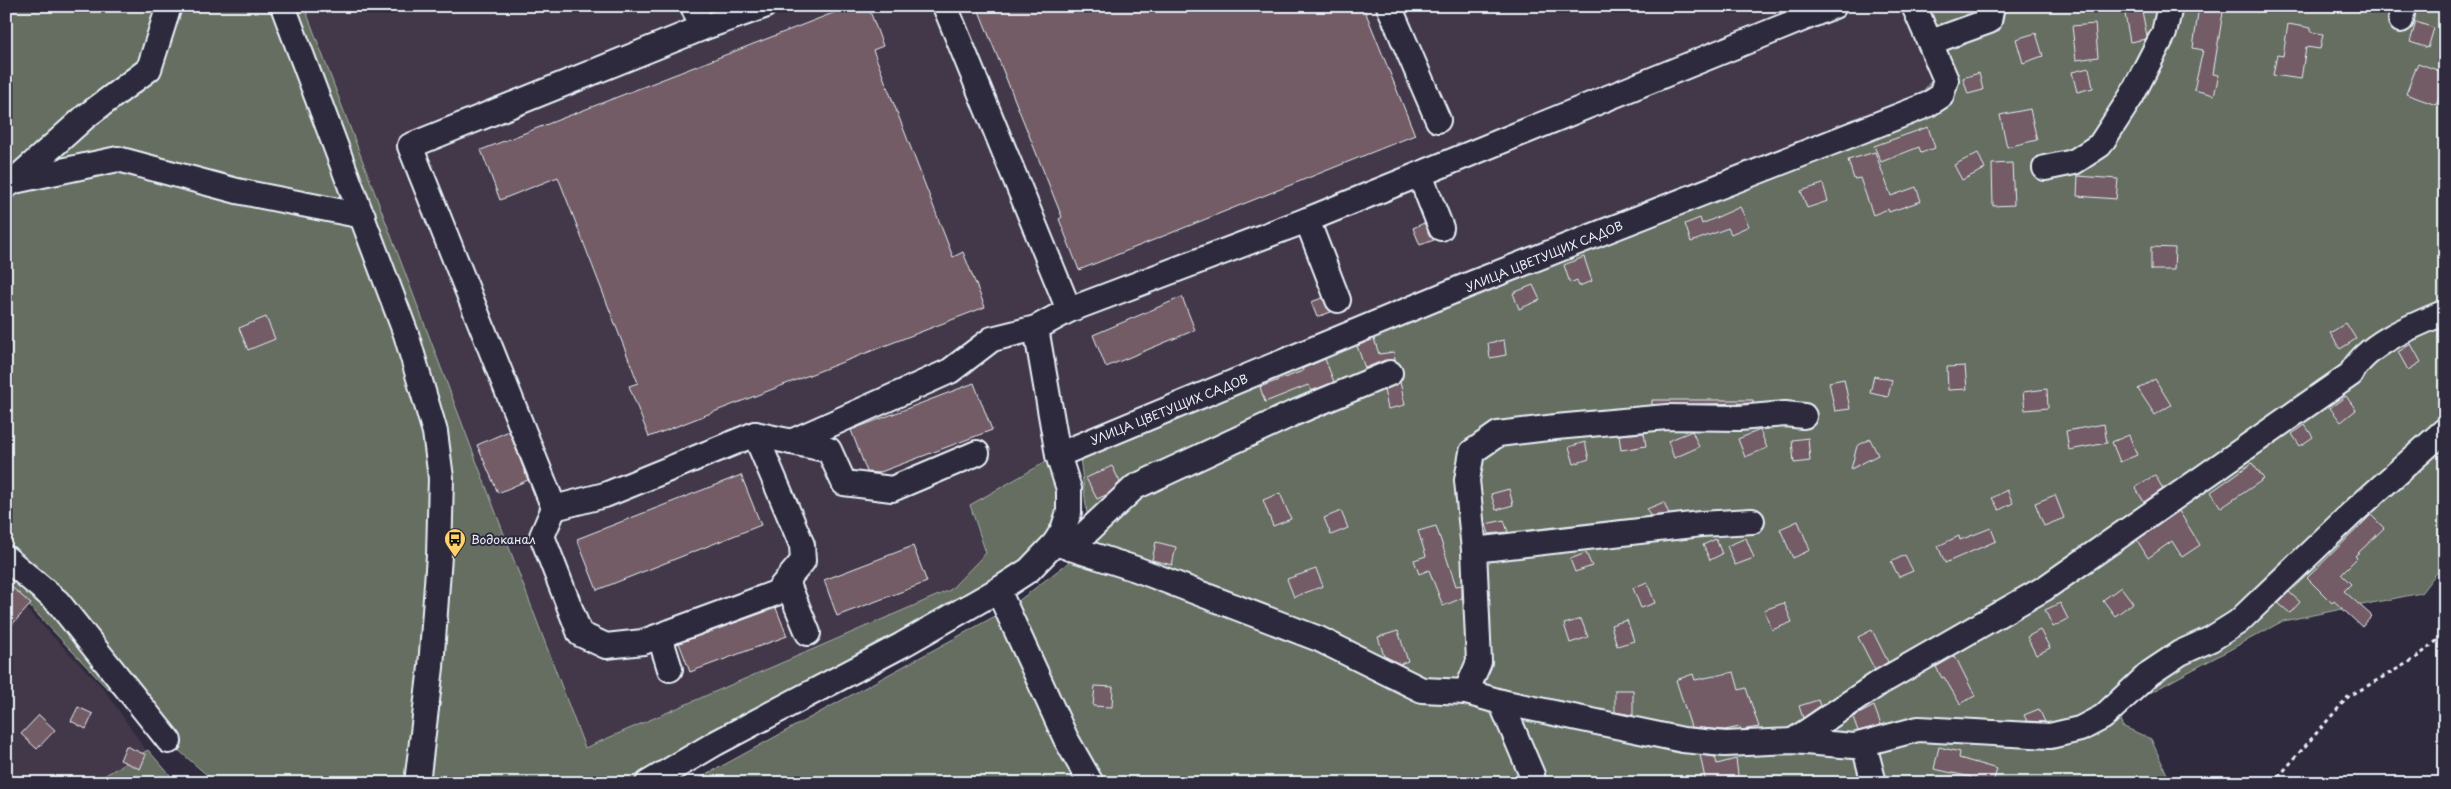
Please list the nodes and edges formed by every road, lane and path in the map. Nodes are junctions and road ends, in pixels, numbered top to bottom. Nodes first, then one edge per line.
1 (169, 6) edge
2 (283, 6) edge
3 (694, 6) edge
4 (764, 6) edge
5 (946, 6) edge
6 (1389, 6) edge
7 (1834, 6) edge
8 (1914, 6) edge
9 (1992, 6) edge
10 (2170, 6) edge
11 (702, 28) junction
12 (1931, 42) junction
13 (1438, 120) dead end
14 (2045, 168) dead end
15 (1420, 175) junction
16 (10, 184) edge
17 (363, 216) junction
18 (1307, 220) junction
19 (1441, 228) dead end
20 (1338, 300) dead end
21 (1069, 310) junction
22 (2441, 314) dead end
23 (1036, 328) junction
24 (1390, 373) dead end
25 (1804, 416) dead end
26 (2445, 430) edge
27 (755, 434) junction
28 (791, 442) junction
29 (977, 453) dead end
30 (1058, 455) junction
31 (554, 508) junction
32 (1752, 521) dead end
33 (1063, 545) junction
34 (1474, 550) junction
35 (6, 558) edge
36 (787, 582) junction
37 (998, 590) junction
38 (808, 634) dead end
39 (2445, 634) edge
40 (660, 637) junction
41 (670, 669) dead end
42 (1466, 692) junction
43 (1500, 702) junction
44 (169, 741) dead end
45 (1793, 741) junction
46 (1864, 745) junction
47 (417, 783) edge
48 (648, 783) edge
49 (1092, 783) edge
50 (1533, 783) edge
51 (1874, 783) edge
52 (2273, 783) edge

1 - 16 street
2 - 17 street
3 - 11 street
4 - 11 street
5 - 21 street
6 - 13 street
7 - 15 street
8 - 12 street, УЛИЦА ЦВЕТУЩИХ САДОВ
9 - 12 street
10 - 14 street
11 - 31 street
12 - 30 street, УЛИЦА ЦВЕТУЩИХ САДОВ
15 - 18 street
15 - 19 street
16 - 17 street
17 - 47 street
18 - 20 street
18 - 21 street
21 - 23 street
22 - 45 street
23 - 28 street
23 - 30 street
24 - 33 street
25 - 34 street
26 - 46 street
27 - 28 street
27 - 31 street
27 - 36 street
28 - 29 street
30 - 33 street
31 - 40 street
32 - 34 street
33 - 37 street
33 - 42 street
34 - 42 street
35 - 44 street
36 - 38 street
36 - 40 street
37 - 48 street
37 - 49 street
39 - 52 path
40 - 41 street
42 - 43 street
43 - 45 street
43 - 50 street
45 - 46 street
46 - 51 street

